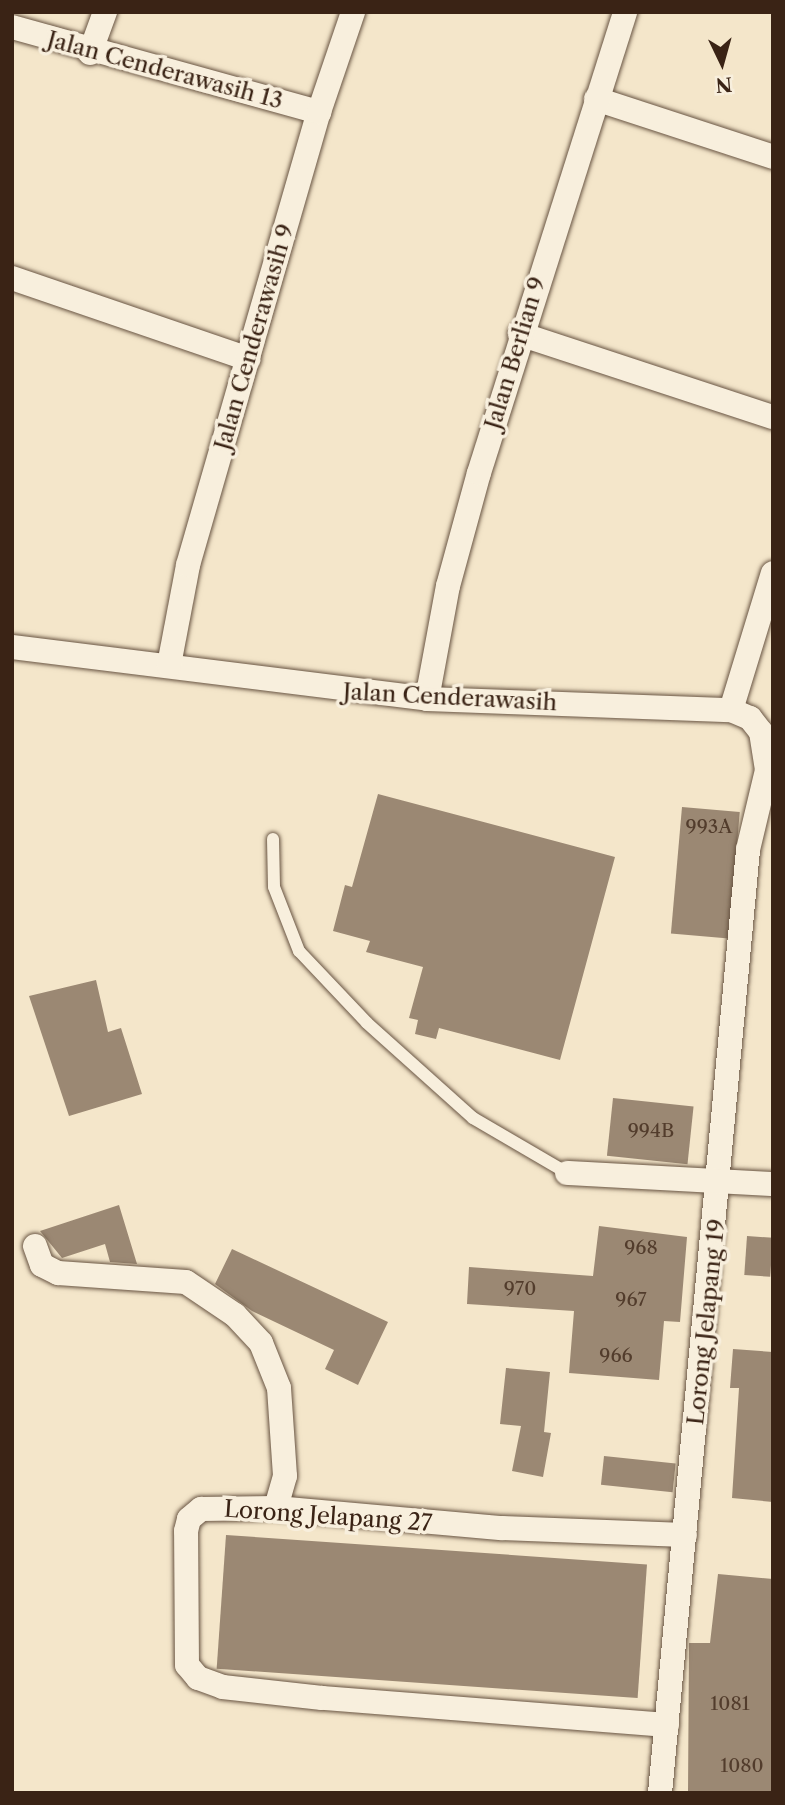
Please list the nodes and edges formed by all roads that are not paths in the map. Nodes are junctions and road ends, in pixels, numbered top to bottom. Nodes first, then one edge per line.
1 (105, 12) edge
2 (354, 12) edge
3 (625, 12) edge
4 (12, 27) edge
5 (90, 52) junction
6 (596, 99) junction
7 (319, 113) junction
8 (773, 157) edge
9 (12, 278) edge
10 (520, 334) junction
11 (248, 359) junction
12 (773, 417) edge
13 (773, 573) edge
14 (12, 647) edge
15 (169, 665) junction
16 (427, 699) junction
17 (731, 710) junction
18 (273, 839) dead end
19 (567, 1174) joint
20 (720, 1180) junction
21 (773, 1184) edge
22 (35, 1246) dead end
23 (276, 1508) junction
24 (685, 1535) junction
25 (667, 1725) junction
26 (660, 1793) edge

1 - 5 street
2 - 7 street, Jalan Cenderawasih 9
3 - 6 street, Jalan Berlian 9
4 - 5 street, Jalan Cenderawasih 13
5 - 7 street, Jalan Cenderawasih 13
6 - 8 street
6 - 10 street, Jalan Berlian 9
7 - 11 street, Jalan Cenderawasih 9
9 - 11 street
10 - 12 street
10 - 16 street, Jalan Berlian 9
11 - 15 street, Jalan Cenderawasih 9
13 - 17 street
14 - 15 street, Jalan Cenderawasih
15 - 16 street, Jalan Cenderawasih
16 - 17 street, Jalan Cenderawasih
17 - 20 street, Lorong Jelapang 19
18 - 19 lane
19 - 20 street
20 - 21 street
20 - 24 street, Lorong Jelapang 19
22 - 23 street
23 - 24 street, Lorong Jelapang 27
23 - 25 street, Lorong Jelapang 27
24 - 25 street, Lorong Jelapang 19
25 - 26 street, Lorong Jelapang 19

